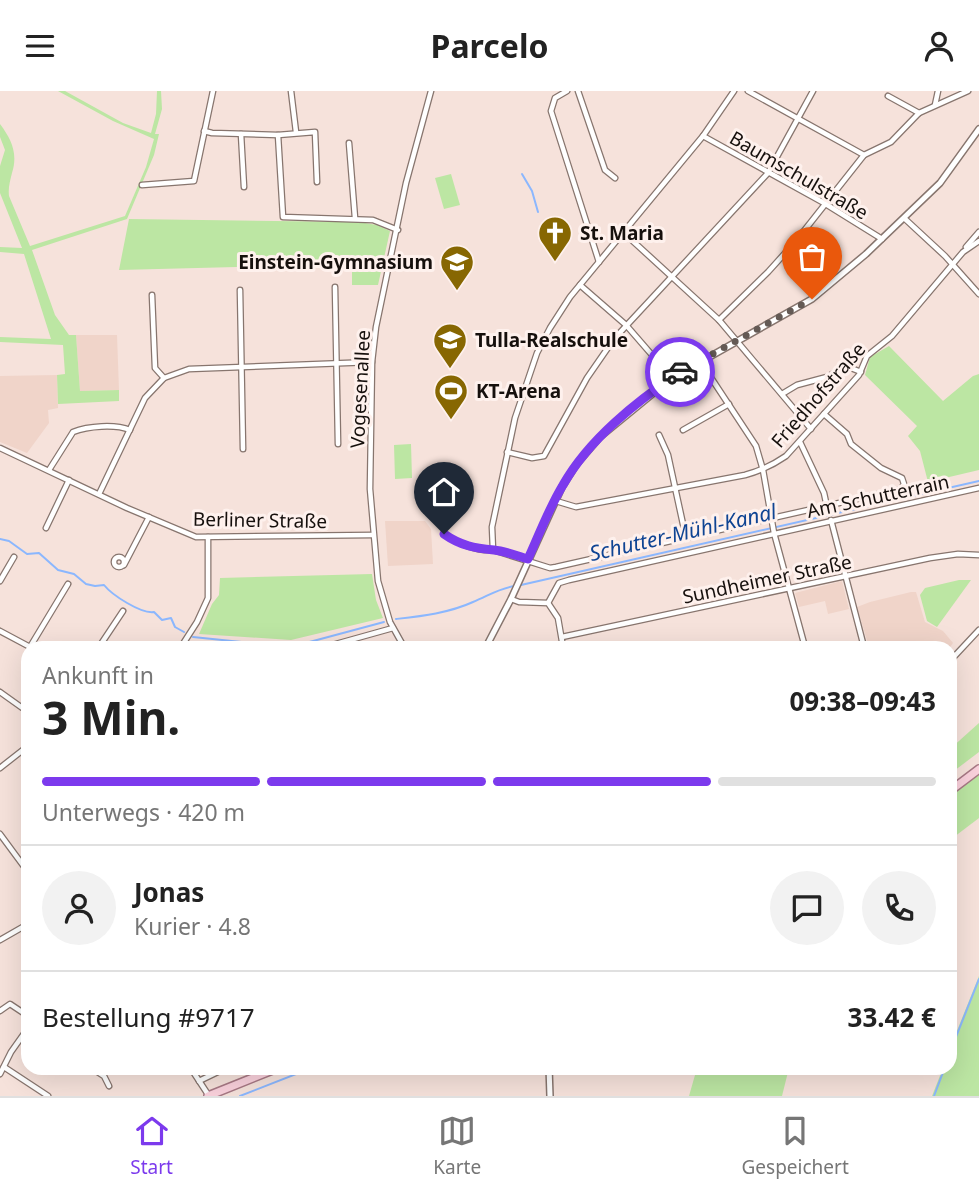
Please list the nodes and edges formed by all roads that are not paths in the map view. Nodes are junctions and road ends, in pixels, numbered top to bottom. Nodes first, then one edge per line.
1 (212, 91) edge
2 (291, 91) edge
3 (431, 91) edge
4 (567, 91) edge
5 (578, 91) edge
6 (734, 91) edge
7 (748, 91) edge
8 (813, 91) edge
9 (938, 91) edge
10 (968, 91) edge
11 (888, 96) dead end
12 (935, 105) junction
13 (919, 113) junction
14 (799, 119) junction
15 (979, 129) edge
16 (204, 131) junction
17 (296, 132) junction
18 (241, 134) junction
19 (278, 135) junction
20 (703, 136) junction
21 (349, 143) dead end
22 (864, 155) junction
23 (768, 173) junction
24 (615, 178) dead end
25 (317, 182) dead end
26 (142, 185) dead end
27 (244, 187) dead end
28 (824, 203) junction
29 (355, 218) junction
30 (904, 218) junction
31 (398, 230) junction
32 (979, 232) edge
33 (624, 233) junction
34 (882, 239) junction
35 (979, 241) edge
36 (962, 252) junction
37 (599, 262) junction
38 (952, 265) junction
39 (671, 276) junction
40 (580, 285) junction
41 (335, 287) dead end
42 (240, 290) dead end
43 (979, 294) edge
44 (152, 295) dead end
45 (719, 320) junction
46 (626, 325) junction
47 (736, 341) junction
48 (700, 361) junction
49 (372, 362) junction
50 (337, 363) junction
51 (242, 367) junction
52 (861, 372) junction
53 (164, 378) junction
54 (672, 378) junction
55 (782, 394) junction
56 (729, 404) junction
57 (824, 414) junction
58 (811, 429) junction
59 (683, 430) dead end
60 (130, 431) junction
61 (659, 435) dead end
62 (800, 442) junction
63 (338, 444) dead end
64 (0, 448) edge
65 (243, 449) dead end
66 (507, 451) junction
67 (49, 470) junction
68 (763, 470) junction
69 (69, 480) junction
70 (675, 488) junction
71 (979, 488) edge
72 (99, 495) junction
73 (555, 501) junction
74 (827, 507) junction
75 (149, 517) junction
76 (831, 520) junction
77 (772, 521) junction
78 (46, 528) dead end
79 (774, 531) junction
80 (444, 534) dead end
81 (373, 535) junction
82 (208, 537) junction
83 (686, 538) junction
84 (493, 550) junction
85 (979, 555) edge
86 (13, 557) dead end
87 (528, 559) junction
88 (124, 565) dead end
89 (845, 577) junction
90 (0, 581) edge
91 (68, 584) dead end
92 (789, 588) junction
93 (511, 599) junction
94 (548, 603) junction
95 (123, 611) dead end
96 (393, 628) junction
97 (979, 630) edge
98 (0, 631) edge
99 (562, 637) junction
100 (34, 641) edge
101 (103, 641) edge
102 (185, 641) edge
103 (346, 641) edge
104 (401, 641) edge
105 (489, 641) edge
106 (562, 641) edge
107 (803, 641) edge
108 (862, 641) edge
109 (21, 642) edge
110 (957, 654) edge
111 (0, 691) edge
112 (21, 707) edge
113 (21, 752) edge
114 (0, 768) edge
115 (979, 769) edge
116 (957, 786) edge
117 (0, 834) edge
118 (21, 862) edge
119 (21, 928) edge
120 (0, 940) edge
121 (0, 1011) edge
122 (21, 1011) edge
123 (21, 1038) edge
124 (4, 1067) junction
125 (0, 1073) edge
126 (102, 1075) edge
127 (195, 1075) edge
128 (211, 1075) edge
129 (260, 1075) edge
130 (549, 1075) edge
131 (199, 1081) junction
132 (109, 1086) dead end
133 (48, 1096) edge
134 (209, 1096) edge
135 (550, 1096) edge

1 - 16 street
2 - 17 street
3 - 31 street, Vogesenallee
4 - 37 street
5 - 24 street
6 - 20 street
7 - 14 street
8 - 14 street
9 - 12 street
10 - 12 street
11 - 13 street
12 - 13 street
13 - 22 street
14 - 22 street
14 - 23 street
15 - 30 street
16 - 18 street
16 - 26 street
17 - 19 street
17 - 25 street
18 - 19 street
18 - 27 street
19 - 29 street
20 - 23 street, Baumschulstraße
20 - 33 street
21 - 29 street
22 - 28 street
23 - 28 street, Baumschulstraße
23 - 39 street
28 - 34 street, Baumschulstraße
28 - 45 street
29 - 31 street
30 - 34 street
30 - 38 street
31 - 49 street, Vogesenallee
32 - 36 street
33 - 37 street
33 - 39 street
34 - 47 street
35 - 36 street, Friedhofstraße
36 - 38 street, Friedhofstraße
37 - 40 street
38 - 43 street
38 - 52 street, Friedhofstraße
39 - 45 street
39 - 46 street
40 - 46 street
40 - 66 street
41 - 50 street
42 - 51 street
44 - 53 street
45 - 47 street
46 - 54 street
46 - 66 street
47 - 48 street
47 - 55 street
48 - 54 street
48 - 56 street
49 - 50 street
49 - 81 street, Vogesenallee
50 - 51 street
50 - 63 street
51 - 53 street
51 - 65 street
52 - 55 street
52 - 57 street, Friedhofstraße
53 - 60 street
54 - 73 street
55 - 58 street
56 - 59 street
56 - 68 street
57 - 58 street, Friedhofstraße
57 - 74 street
58 - 62 street, Friedhofstraße
60 - 67 street
60 - 72 street
61 - 70 street
62 - 68 street, Friedhofstraße
62 - 74 street
64 - 67 street, Berliner Straße
66 - 84 street
67 - 69 street, Berliner Straße
68 - 70 street, Friedhofstraße
68 - 77 street
69 - 72 street, Berliner Straße
69 - 78 street
70 - 73 street, Friedhofstraße
70 - 83 street
71 - 76 street, Am Schutterrain
72 - 75 street, Berliner Straße
73 - 87 street
74 - 77 street
75 - 82 street, Berliner Straße
75 - 88 street
76 - 79 street, Am Schutterrain
76 - 89 street
77 - 79 street
77 - 83 street
79 - 92 street
79 - 94 street, Am Schutterrain
80 - 84 street
81 - 82 street, Berliner Straße
81 - 96 street, Vogesenallee
82 - 102 street
83 - 87 street
84 - 87 street
85 - 89 street, Sundheimer Straße
86 - 90 street
87 - 93 street
89 - 92 street, Sundheimer Straße
89 - 108 street
91 - 100 street
92 - 99 street, Sundheimer Straße
92 - 107 street
93 - 94 street
93 - 105 street
94 - 99 street
95 - 101 street
96 - 103 street
96 - 104 street, Vogesenallee
97 - 110 street
98 - 109 street
99 - 106 street
111 - 112 street
113 - 114 street
115 - 116 main road
117 - 118 street
119 - 120 street
121 - 122 street
123 - 124 street
124 - 125 street
124 - 133 street
126 - 132 street
127 - 131 street
128 - 131 street
129 - 134 main road
130 - 135 street
131 - 134 street

